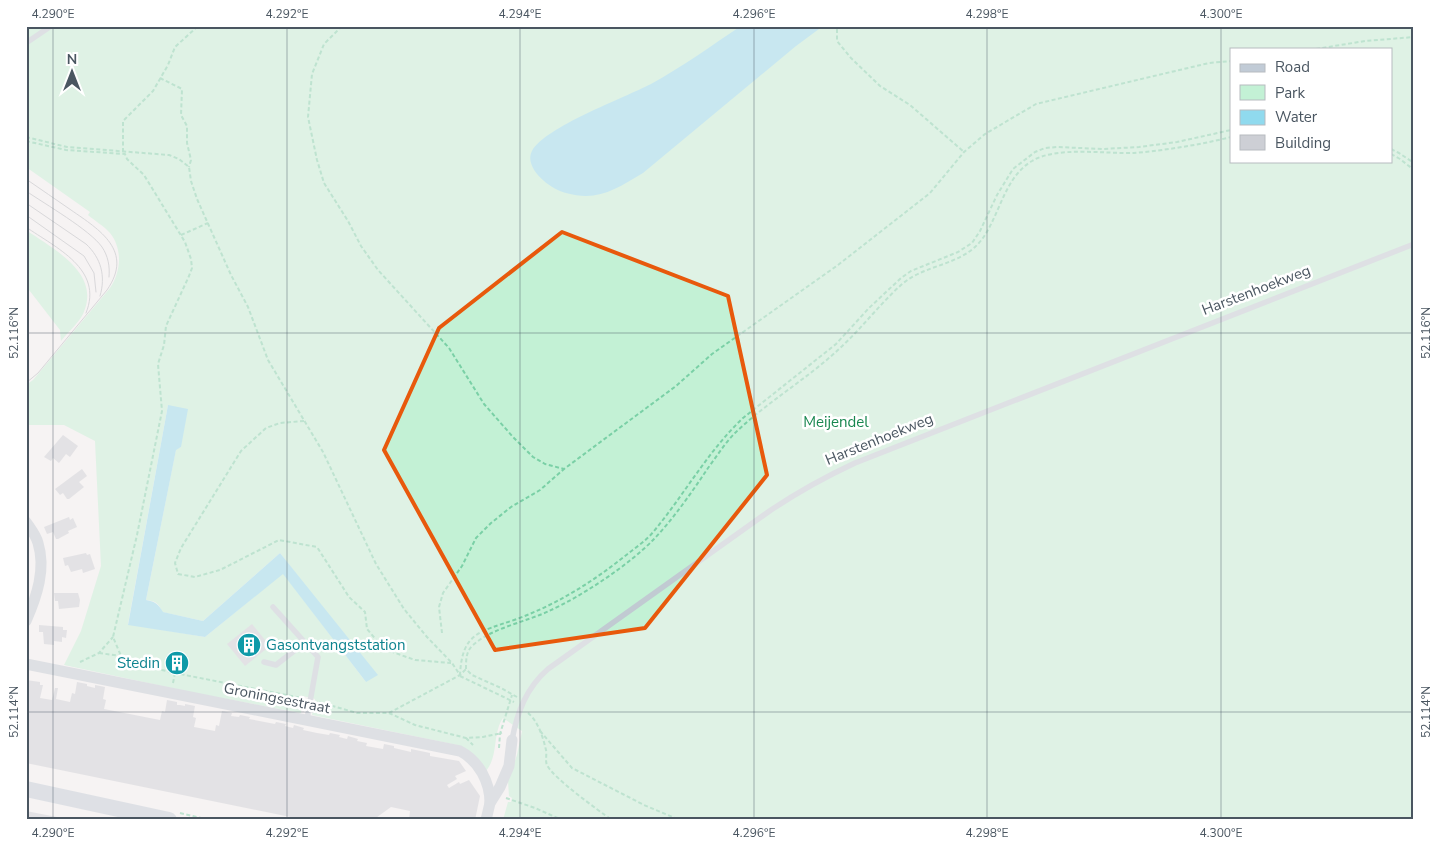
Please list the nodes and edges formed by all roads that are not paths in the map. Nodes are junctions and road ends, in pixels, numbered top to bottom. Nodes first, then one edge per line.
1 (51, 26) edge
2 (26, 43) edge
3 (1414, 244) edge
4 (26, 522) edge
5 (273, 607) dead end
6 (26, 620) edge
7 (304, 642) junction
8 (264, 662) dead end
9 (26, 664) edge
10 (307, 719) junction
11 (508, 737) joint
12 (26, 789) edge
13 (490, 803) junction
14 (169, 820) edge
15 (486, 820) edge

1 - 2 lane
3 - 11 lane, Harstenhoekweg
4 - 6 street
5 - 7 lane
7 - 8 lane
7 - 10 lane
9 - 10 street, Groningsestraat
10 - 13 street, Groningsestraat
11 - 13 street, Harstenhoekweg
12 - 14 main road
13 - 15 street, Harstenhoekweg

